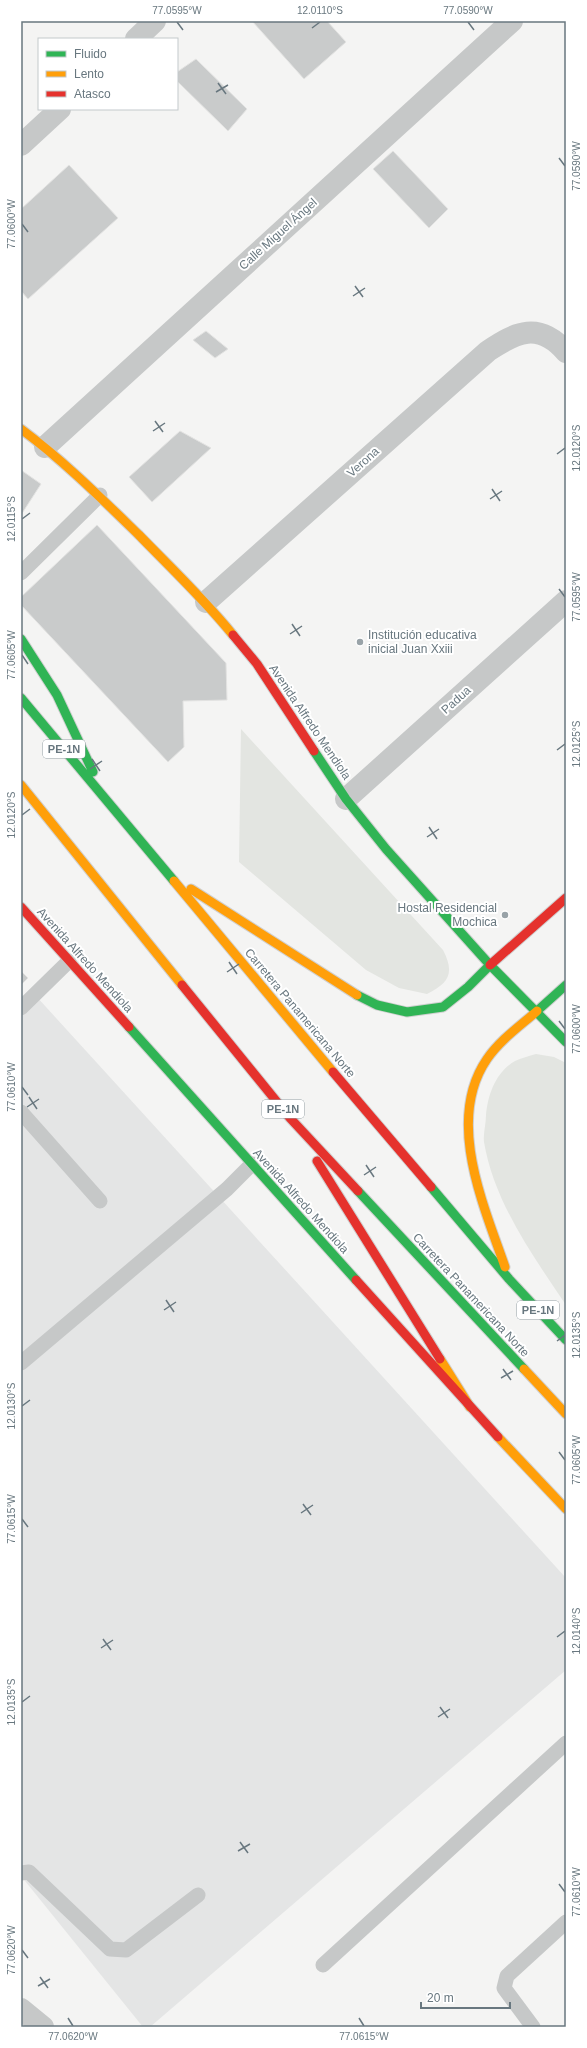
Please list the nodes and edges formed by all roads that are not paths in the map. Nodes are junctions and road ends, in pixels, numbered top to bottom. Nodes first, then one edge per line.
1 (155, 21) edge
2 (512, 21) edge
3 (137, 38) edge
4 (59, 110) edge
5 (21, 145) edge
6 (566, 352) edge
7 (21, 429) edge
8 (45, 447) junction
9 (100, 495) junction
10 (21, 573) edge
11 (566, 601) edge
12 (206, 602) junction
13 (21, 639) edge
14 (21, 698) edge
15 (21, 785) edge
16 (346, 799) junction
17 (107, 801) junction
18 (170, 874) junction
19 (566, 898) edge
20 (21, 907) edge
21 (69, 961) junction
22 (490, 965) junction
23 (566, 985) edge
24 (21, 1008) edge
25 (537, 1011) junction
26 (566, 1042) edge
27 (21, 1112) edge
28 (290, 1118) junction
29 (252, 1164) junction
30 (100, 1201) dead end
31 (509, 1280) junction
32 (566, 1340) edge
33 (21, 1363) edge
34 (470, 1407) junction
35 (566, 1414) edge
36 (566, 1509) edge
37 (566, 1743) edge
38 (21, 1873) edge
39 (198, 1895) dead end
40 (566, 1922) edge
41 (323, 1965) dead end
42 (21, 2009) edge
43 (43, 2027) edge
44 (533, 2027) edge

1 - 3 street
2 - 8 street, Calle Miguel Ángel
4 - 5 street
6 - 12 street, Verona
7 - 8 main road, Avenida Alfredo Mendiola
8 - 9 main road, Avenida Alfredo Mendiola
9 - 10 lane
9 - 12 main road, Avenida Alfredo Mendiola
11 - 16 street, Padua
12 - 16 main road, Avenida Alfredo Mendiola
13 - 17 main road
14 - 17 main road, Carretera Panamericana Norte / PE-1N
15 - 28 main road, Carretera Panamericana Norte / PE-1N
16 - 22 main road, Avenida Alfredo Mendiola
17 - 18 main road, Carretera Panamericana Norte / PE-1N
18 - 22 main road
18 - 31 main road, Carretera Panamericana Norte / PE-1N
19 - 22 main road
20 - 21 main road, Avenida Alfredo Mendiola
21 - 24 lane
21 - 29 main road, Avenida Alfredo Mendiola
22 - 25 main road, Avenida Alfredo Mendiola
23 - 25 main road
25 - 26 main road, Avenida Alfredo Mendiola
25 - 31 main road
27 - 30 lane
28 - 34 main road
28 - 35 main road, Carretera Panamericana Norte / PE-1N
29 - 33 lane
29 - 34 main road, Avenida Alfredo Mendiola
31 - 32 main road, Carretera Panamericana Norte / PE-1N
34 - 36 main road, Avenida Alfredo Mendiola
37 - 41 lane
38 - 39 lane
40 - 44 lane
42 - 43 street

